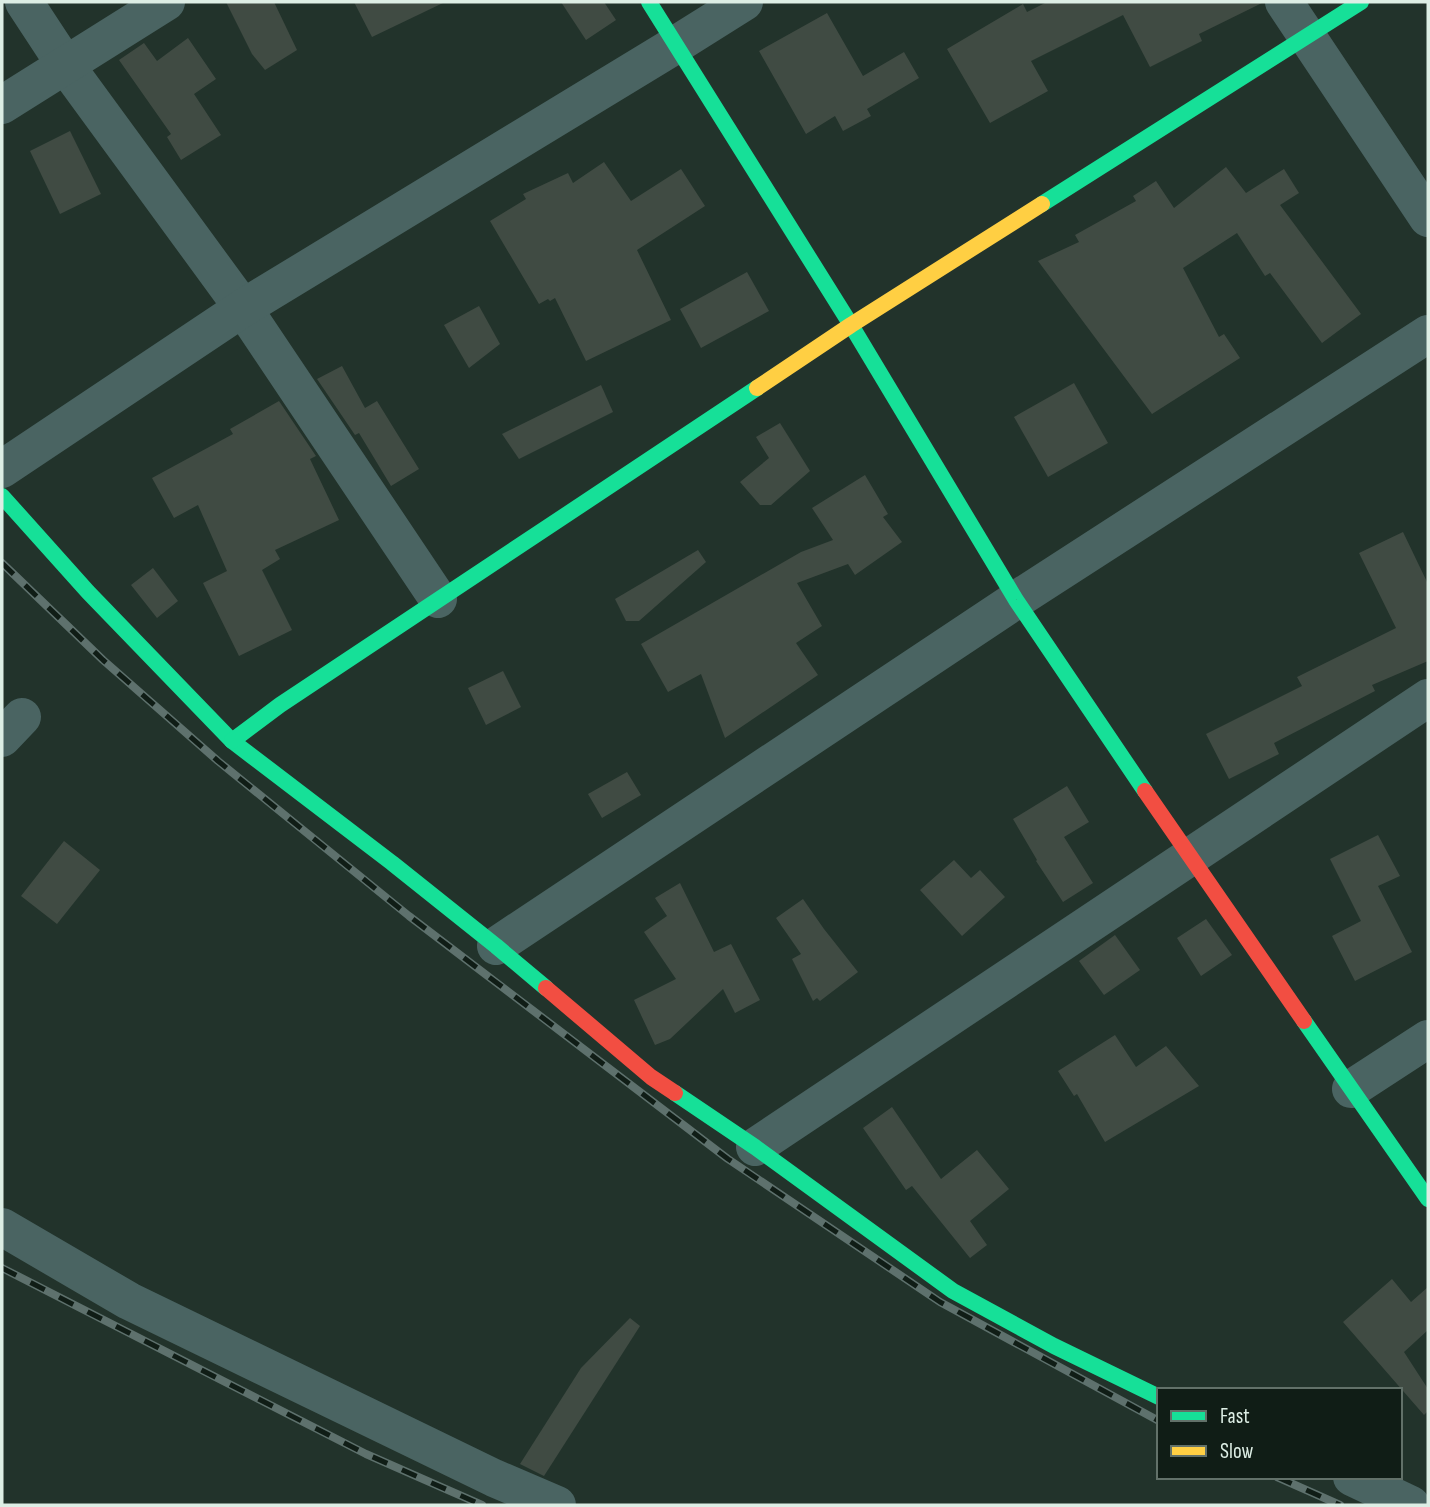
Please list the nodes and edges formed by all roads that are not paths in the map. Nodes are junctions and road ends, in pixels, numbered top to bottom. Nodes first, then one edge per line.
1 (24, 2) edge
2 (166, 2) edge
3 (649, 2) edge
4 (744, 2) edge
5 (1284, 2) edge
6 (1361, 2) edge
7 (1308, 36) junction
8 (677, 44) junction
9 (66, 66) junction
10 (2, 105) edge
11 (1428, 218) edge
12 (243, 308) junction
13 (851, 325) junction
14 (1428, 334) edge
15 (2, 469) edge
16 (2, 496) edge
17 (438, 599) junction
18 (1016, 600) junction
19 (1428, 698) edge
20 (232, 741) junction
21 (1190, 857) junction
22 (496, 946) junction
23 (1428, 1039) edge
24 (1351, 1089) junction
25 (755, 1147) junction
26 (1428, 1199) edge
27 (2, 1227) edge
28 (1157, 1396) edge
29 (1356, 1479) edge
30 (557, 1505) edge
31 (1412, 1505) edge

1 - 9 street
2 - 9 street
3 - 8 street
4 - 8 street
5 - 7 street
6 - 7 street
7 - 11 street
7 - 13 street
8 - 12 street
8 - 13 street
9 - 10 street
9 - 12 street
12 - 15 street
12 - 17 street
13 - 17 street
13 - 18 street
14 - 18 street
16 - 20 street
17 - 20 street
18 - 21 street
18 - 22 street
19 - 21 street
20 - 22 street
21 - 24 street
21 - 25 street
22 - 25 street
23 - 24 street
24 - 26 street
25 - 28 street
27 - 30 street
29 - 31 street

